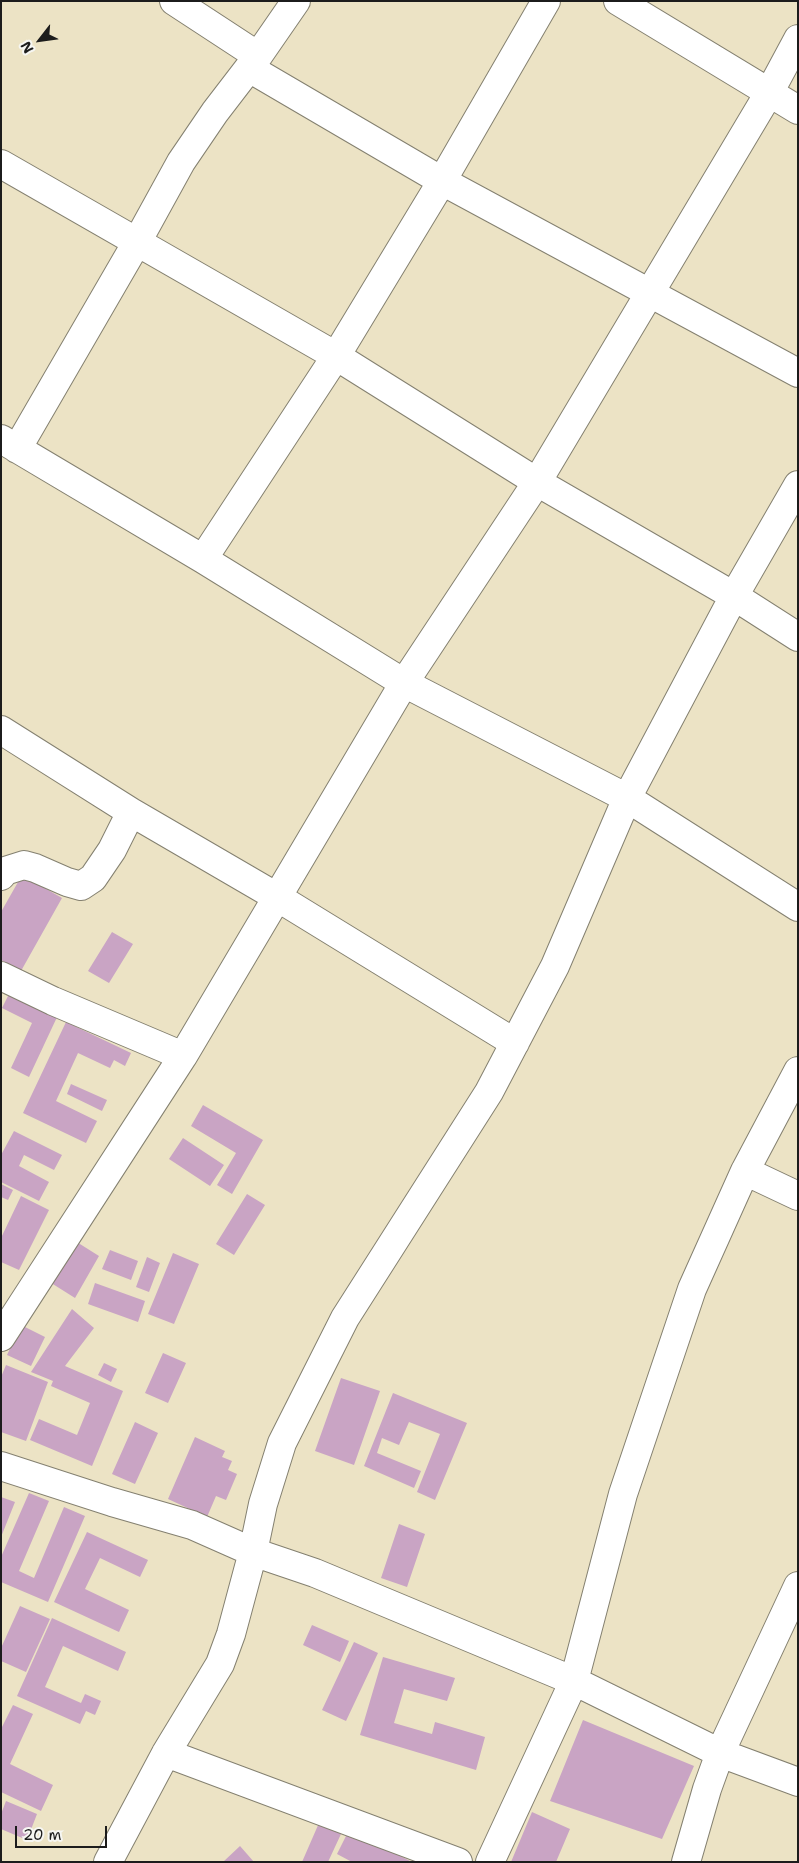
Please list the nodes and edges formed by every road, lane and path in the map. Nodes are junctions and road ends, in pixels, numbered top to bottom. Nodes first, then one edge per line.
1 (174, 1) edge
2 (296, 1) edge
3 (546, 1) edge
4 (618, 1) edge
5 (798, 39) edge
6 (253, 62) junction
7 (769, 93) junction
8 (798, 110) edge
9 (1, 164) edge
10 (442, 181) junction
11 (138, 242) junction
12 (650, 294) junction
13 (336, 356) junction
14 (798, 373) edge
15 (9, 444) edge
16 (537, 482) junction
17 (798, 485) edge
18 (203, 559) junction
19 (734, 596) junction
20 (798, 636) edge
21 (404, 683) junction
22 (1, 730) edge
23 (627, 798) junction
24 (131, 812) junction
25 (1, 876) edge
26 (277, 898) junction
27 (798, 907) edge
28 (1, 976) edge
29 (515, 1043) junction
30 (183, 1056) junction
31 (798, 1071) edge
32 (745, 1171) junction
33 (798, 1196) edge
34 (1, 1337) edge
35 (1, 1466) edge
36 (253, 1552) junction
37 (798, 1586) edge
38 (574, 1681) junction
39 (720, 1753) junction
40 (166, 1754) junction
41 (798, 1782) edge
42 (108, 1862) edge
43 (458, 1862) edge
44 (490, 1862) edge
45 (686, 1862) edge

1 - 6 street
2 - 6 street
3 - 10 street
4 - 7 street
5 - 7 street
6 - 10 street
6 - 11 street
7 - 8 street
7 - 12 street
9 - 11 street
10 - 12 street
10 - 13 street
11 - 13 street
11 - 15 street
12 - 14 street
12 - 16 street
13 - 16 street
13 - 18 street
15 - 18 street
16 - 19 street
16 - 21 street
17 - 19 street
18 - 21 street
19 - 20 street
19 - 23 street
21 - 23 street
21 - 26 street
22 - 24 street
23 - 27 street
23 - 29 street
24 - 25 street
24 - 26 street
26 - 29 street
26 - 30 street
28 - 30 street
29 - 36 street
30 - 34 street
31 - 32 street
32 - 33 street
32 - 38 street
35 - 36 street
36 - 38 street
36 - 40 street
37 - 39 street
38 - 39 street
38 - 44 street
39 - 41 street
39 - 45 street
40 - 42 street
40 - 43 street

